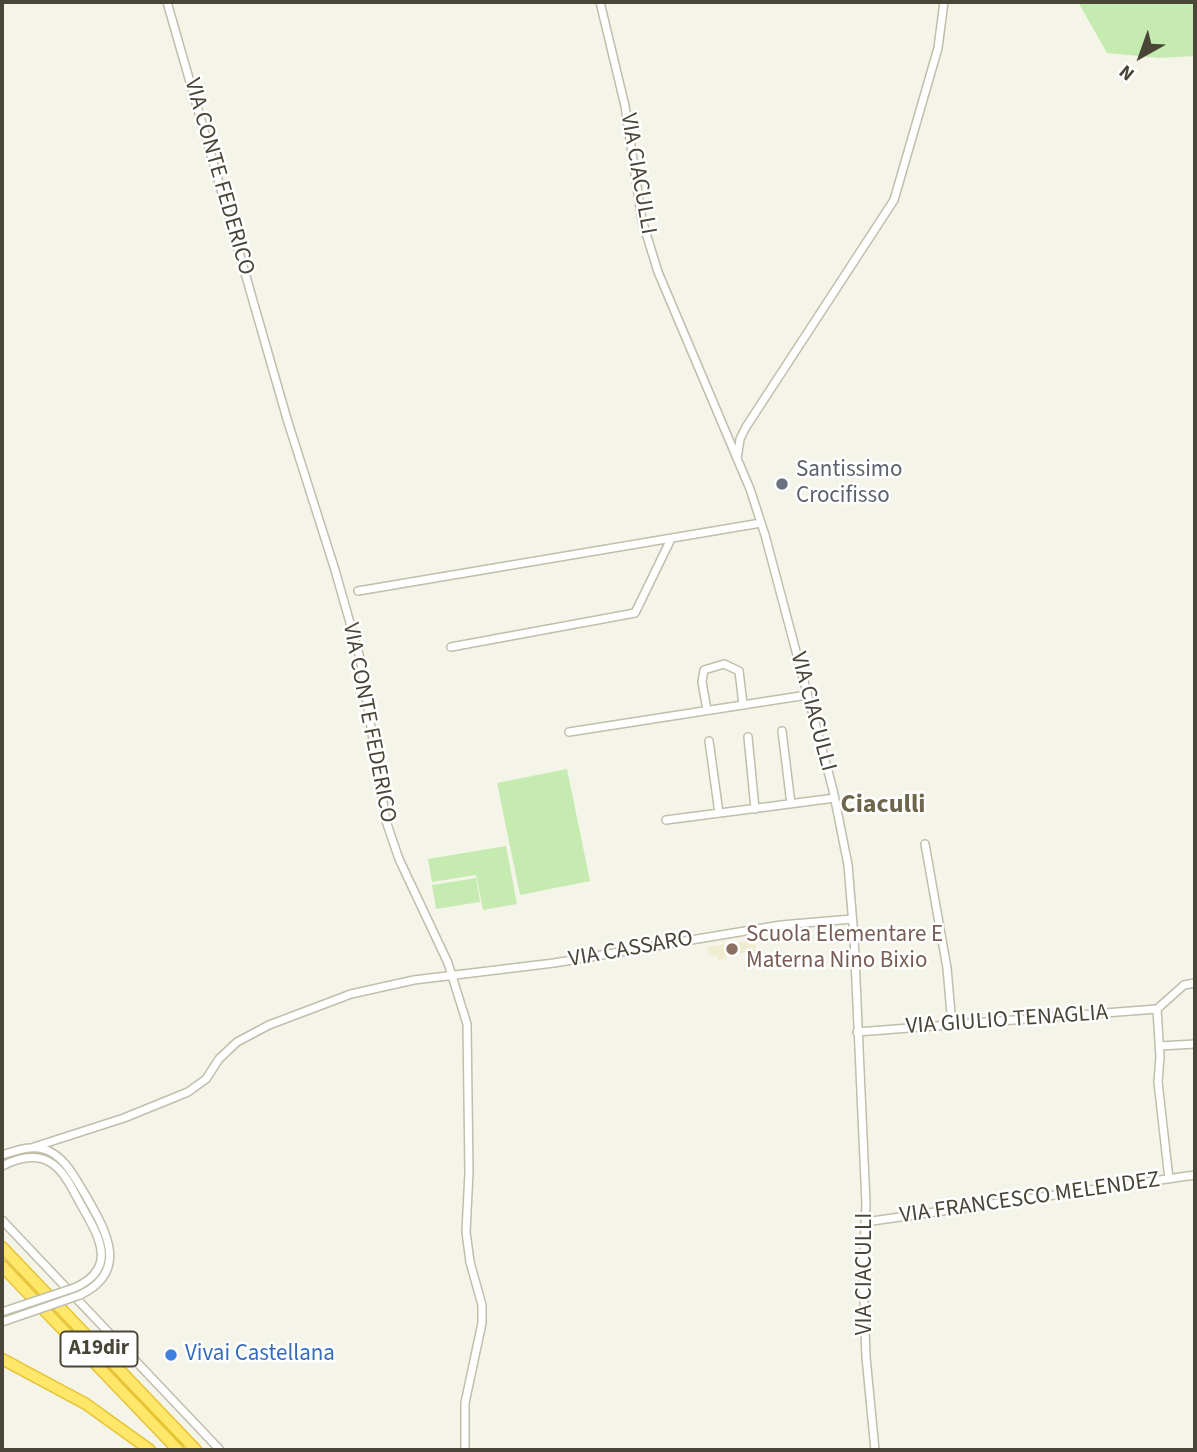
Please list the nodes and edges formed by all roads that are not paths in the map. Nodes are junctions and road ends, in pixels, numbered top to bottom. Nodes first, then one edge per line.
1 (167, 2) edge
2 (600, 2) edge
3 (944, 2) edge
4 (737, 459) junction
5 (761, 523) junction
6 (671, 539) junction
7 (358, 592) dead end
8 (451, 647) dead end
9 (807, 695) junction
10 (744, 704) junction
11 (707, 710) junction
12 (782, 731) dead end
13 (569, 732) dead end
14 (748, 737) dead end
15 (709, 741) dead end
16 (835, 798) junction
17 (791, 804) junction
18 (755, 809) junction
19 (719, 813) junction
20 (666, 820) dead end
21 (925, 844) dead end
22 (852, 919) junction
23 (452, 976) junction
24 (1195, 983) edge
25 (1157, 1009) junction
26 (951, 1025) junction
27 (858, 1032) junction
28 (1195, 1044) edge
29 (1160, 1046) junction
30 (34, 1147) junction
31 (2, 1155) edge
32 (2, 1166) edge
33 (1195, 1175) edge
34 (1169, 1179) junction
35 (2, 1220) edge
36 (865, 1222) junction
37 (2, 1247) edge
38 (2, 1266) edge
39 (2, 1312) edge
40 (2, 1322) edge
41 (2, 1359) edge
42 (149, 1450) edge
43 (178, 1450) edge
44 (196, 1450) edge
45 (220, 1450) edge
46 (465, 1450) edge
47 (875, 1450) edge

1 - 23 street, VIA CONTE FEDERICO
2 - 4 street, VIA CIACULLI
3 - 4 street
4 - 5 street, VIA CIACULLI
5 - 6 street
5 - 9 street, VIA CIACULLI
6 - 7 street
6 - 8 street
9 - 10 street
9 - 16 street, VIA CIACULLI
10 - 11 street
10 - 11 street
11 - 13 street
12 - 17 street
14 - 18 street
15 - 19 street
16 - 17 street
16 - 22 street, VIA CIACULLI
17 - 18 street
18 - 19 street
19 - 20 street
21 - 26 street
22 - 23 street, VIA CASSARO
22 - 27 street, VIA CIACULLI
23 - 30 street, VIA CASSARO
23 - 46 street, VIA CONTE FEDERICO
24 - 25 street
25 - 26 street, VIA GIULIO TENAGLIA
25 - 29 street
26 - 27 street, VIA GIULIO TENAGLIA
27 - 36 street, VIA CIACULLI
28 - 29 street
29 - 34 street
30 - 31 street, VIA CASSARO
30 - 40 street, bridge
32 - 39 street, bridge
33 - 34 street, VIA FRANCESCO MELENDEZ
34 - 36 street, VIA FRANCESCO MELENDEZ
35 - 45 street
36 - 47 street, VIA CIACULLI
37 - 44 highway, A19dir
38 - 43 highway, A19dir
41 - 42 highway

